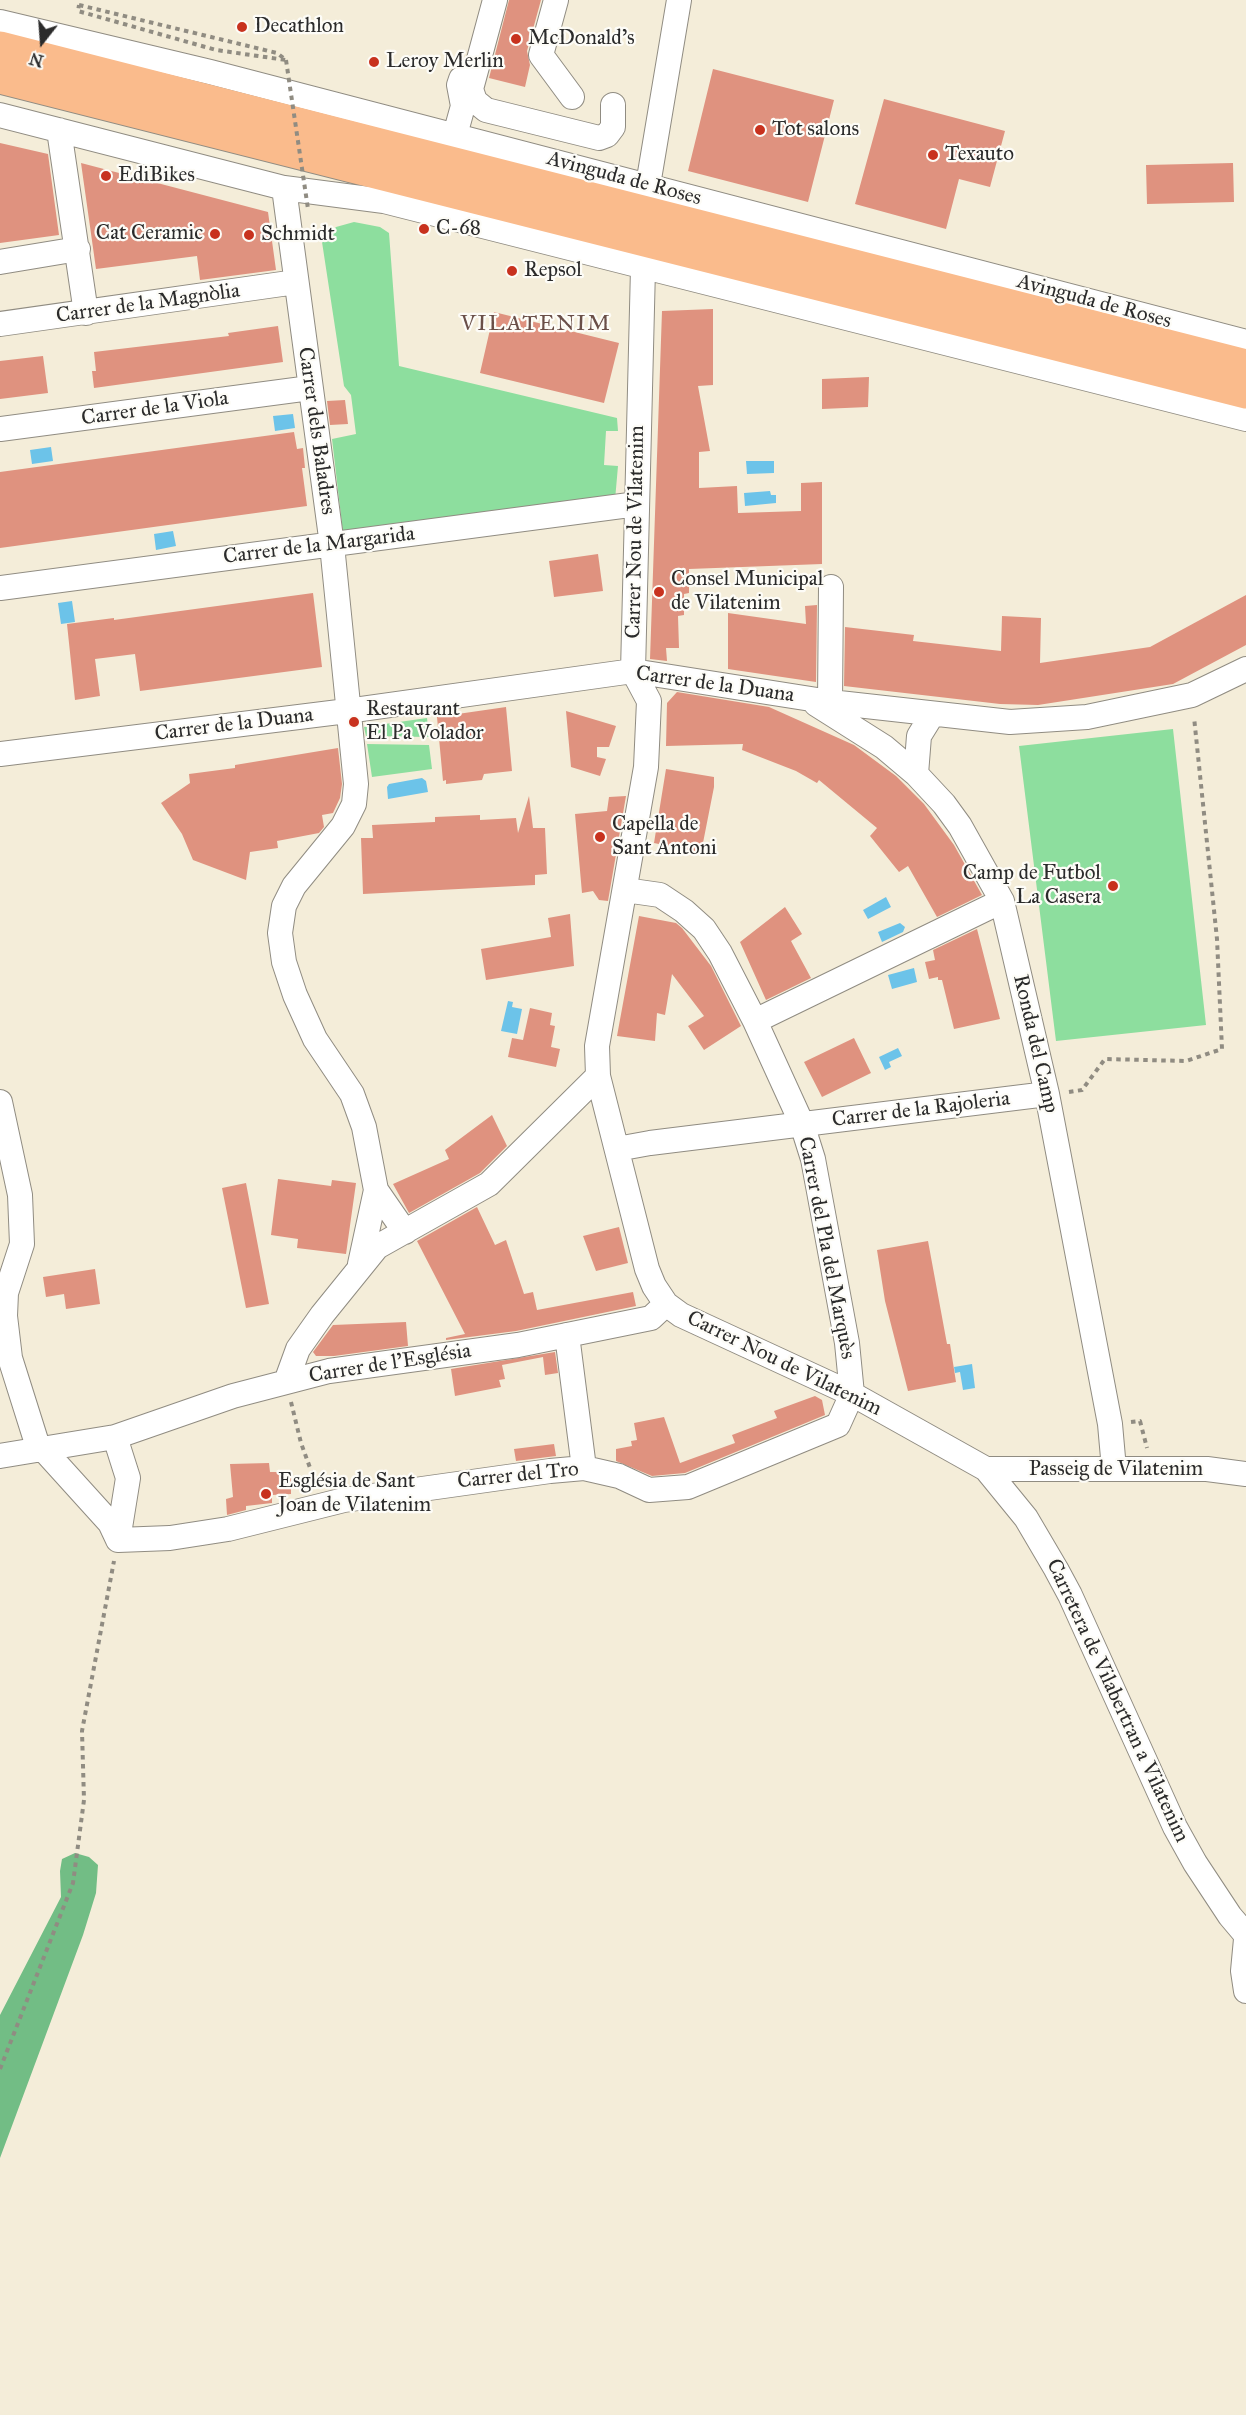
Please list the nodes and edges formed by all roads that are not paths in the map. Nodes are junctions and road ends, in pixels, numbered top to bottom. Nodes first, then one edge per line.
1 (481, 0) edge
2 (495, 0) edge
3 (556, 0) edge
4 (679, 0) edge
5 (0, 22) edge
6 (0, 48) edge
7 (0, 77) edge
8 (572, 97) dead end
9 (613, 105) dead end
10 (0, 115) edge
11 (59, 130) junction
12 (455, 135) junction
13 (648, 185) junction
14 (284, 188) junction
15 (78, 249) junction
16 (0, 262) edge
17 (643, 268) junction
18 (296, 282) junction
19 (86, 313) junction
20 (0, 324) edge
21 (1246, 342) edge
22 (1246, 366) edge
23 (310, 388) junction
24 (1246, 392) edge
25 (1246, 419) edge
26 (0, 429) edge
27 (637, 504) junction
28 (332, 545) junction
29 (831, 587) dead end
30 (0, 588) edge
31 (1246, 669) edge
32 (633, 671) junction
33 (819, 700) junction
34 (347, 711) junction
35 (932, 715) junction
36 (0, 754) edge
37 (916, 774) junction
38 (625, 890) junction
39 (1002, 901) junction
40 (755, 1021) junction
41 (598, 1076) junction
42 (1047, 1094) junction
43 (0, 1102) edge
44 (802, 1124) junction
45 (617, 1149) junction
46 (376, 1190) junction
47 (405, 1232) junction
48 (358, 1270) junction
49 (666, 1304) junction
50 (567, 1335) junction
51 (286, 1382) junction
52 (852, 1394) junction
53 (115, 1437) junction
54 (41, 1450) junction
55 (0, 1456) edge
56 (584, 1468) junction
57 (986, 1469) junction
58 (1114, 1469) junction
59 (1246, 1474) edge
60 (118, 1540) junction
61 (1246, 1937) edge
62 (1246, 1991) edge

1 - 12 street
2 - 9 street
3 - 8 street
4 - 13 street
5 - 12 street, Avinguda de Roses
6 - 22 highway
7 - 24 highway
10 - 11 street
11 - 14 street
11 - 15 street
12 - 13 street, Avinguda de Roses
13 - 21 street, Avinguda de Roses
14 - 17 street
14 - 18 street, Carrer dels Baladres
15 - 16 street
15 - 19 street
17 - 25 street
17 - 27 street, Carrer Nou de Vilatenim
18 - 19 street, Carrer de la Magnòlia
18 - 23 street, Carrer dels Baladres
19 - 20 street, Carrer de la Magnòlia
23 - 26 street, Carrer de la Viola
23 - 28 street, Carrer dels Baladres
27 - 28 street, Carrer de la Margarida
27 - 32 street, Carrer Nou de Vilatenim
28 - 30 street, Carrer de la Margarida
28 - 34 street, Carrer dels Baladres
29 - 33 street
31 - 35 street, Carrer de la Duana
32 - 33 street, Carrer de la Duana
32 - 34 street, Carrer de la Duana
32 - 38 street, Carrer Nou de Vilatenim
33 - 35 street, Carrer de la Duana
33 - 37 street, Ronda del Camp
34 - 36 street, Carrer de la Duana
34 - 46 street, Carrer dels Baladres
35 - 37 street
37 - 39 street, Ronda del Camp
38 - 40 street, Carrer del Pla del Marquès
38 - 41 street, Carrer Nou de Vilatenim
39 - 40 street
39 - 42 street, Ronda del Camp
40 - 44 street, Carrer del Pla del Marquès
41 - 45 street, Carrer Nou de Vilatenim
41 - 47 street
42 - 44 street, Carrer de la Rajoleria
42 - 58 street, Ronda del Camp
43 - 54 street
44 - 45 street, Carrer de la Rajoleria
44 - 52 street, Carrer del Pla del Marquès
45 - 49 street, Carrer Nou de Vilatenim
46 - 47 street
46 - 48 street
47 - 48 street
48 - 51 street
49 - 50 street, Carrer de l'Església
49 - 52 street, Carrer Nou de Vilatenim
50 - 51 street, Carrer de l'Església
50 - 56 street
51 - 53 street, Carrer de l'Església
52 - 56 street, Carrer del Tro
52 - 57 street, Carrer Nou de Vilatenim
53 - 54 street, Carrer de l'Església
53 - 60 street
54 - 55 street, Carrer de l'Església
54 - 60 street
56 - 60 street, Carrer del Tro
57 - 58 street, Passeig de Vilatenim
57 - 61 street, Carretera de Vilabertran a Vilatenim
58 - 59 street, Passeig de Vilatenim
61 - 62 street

